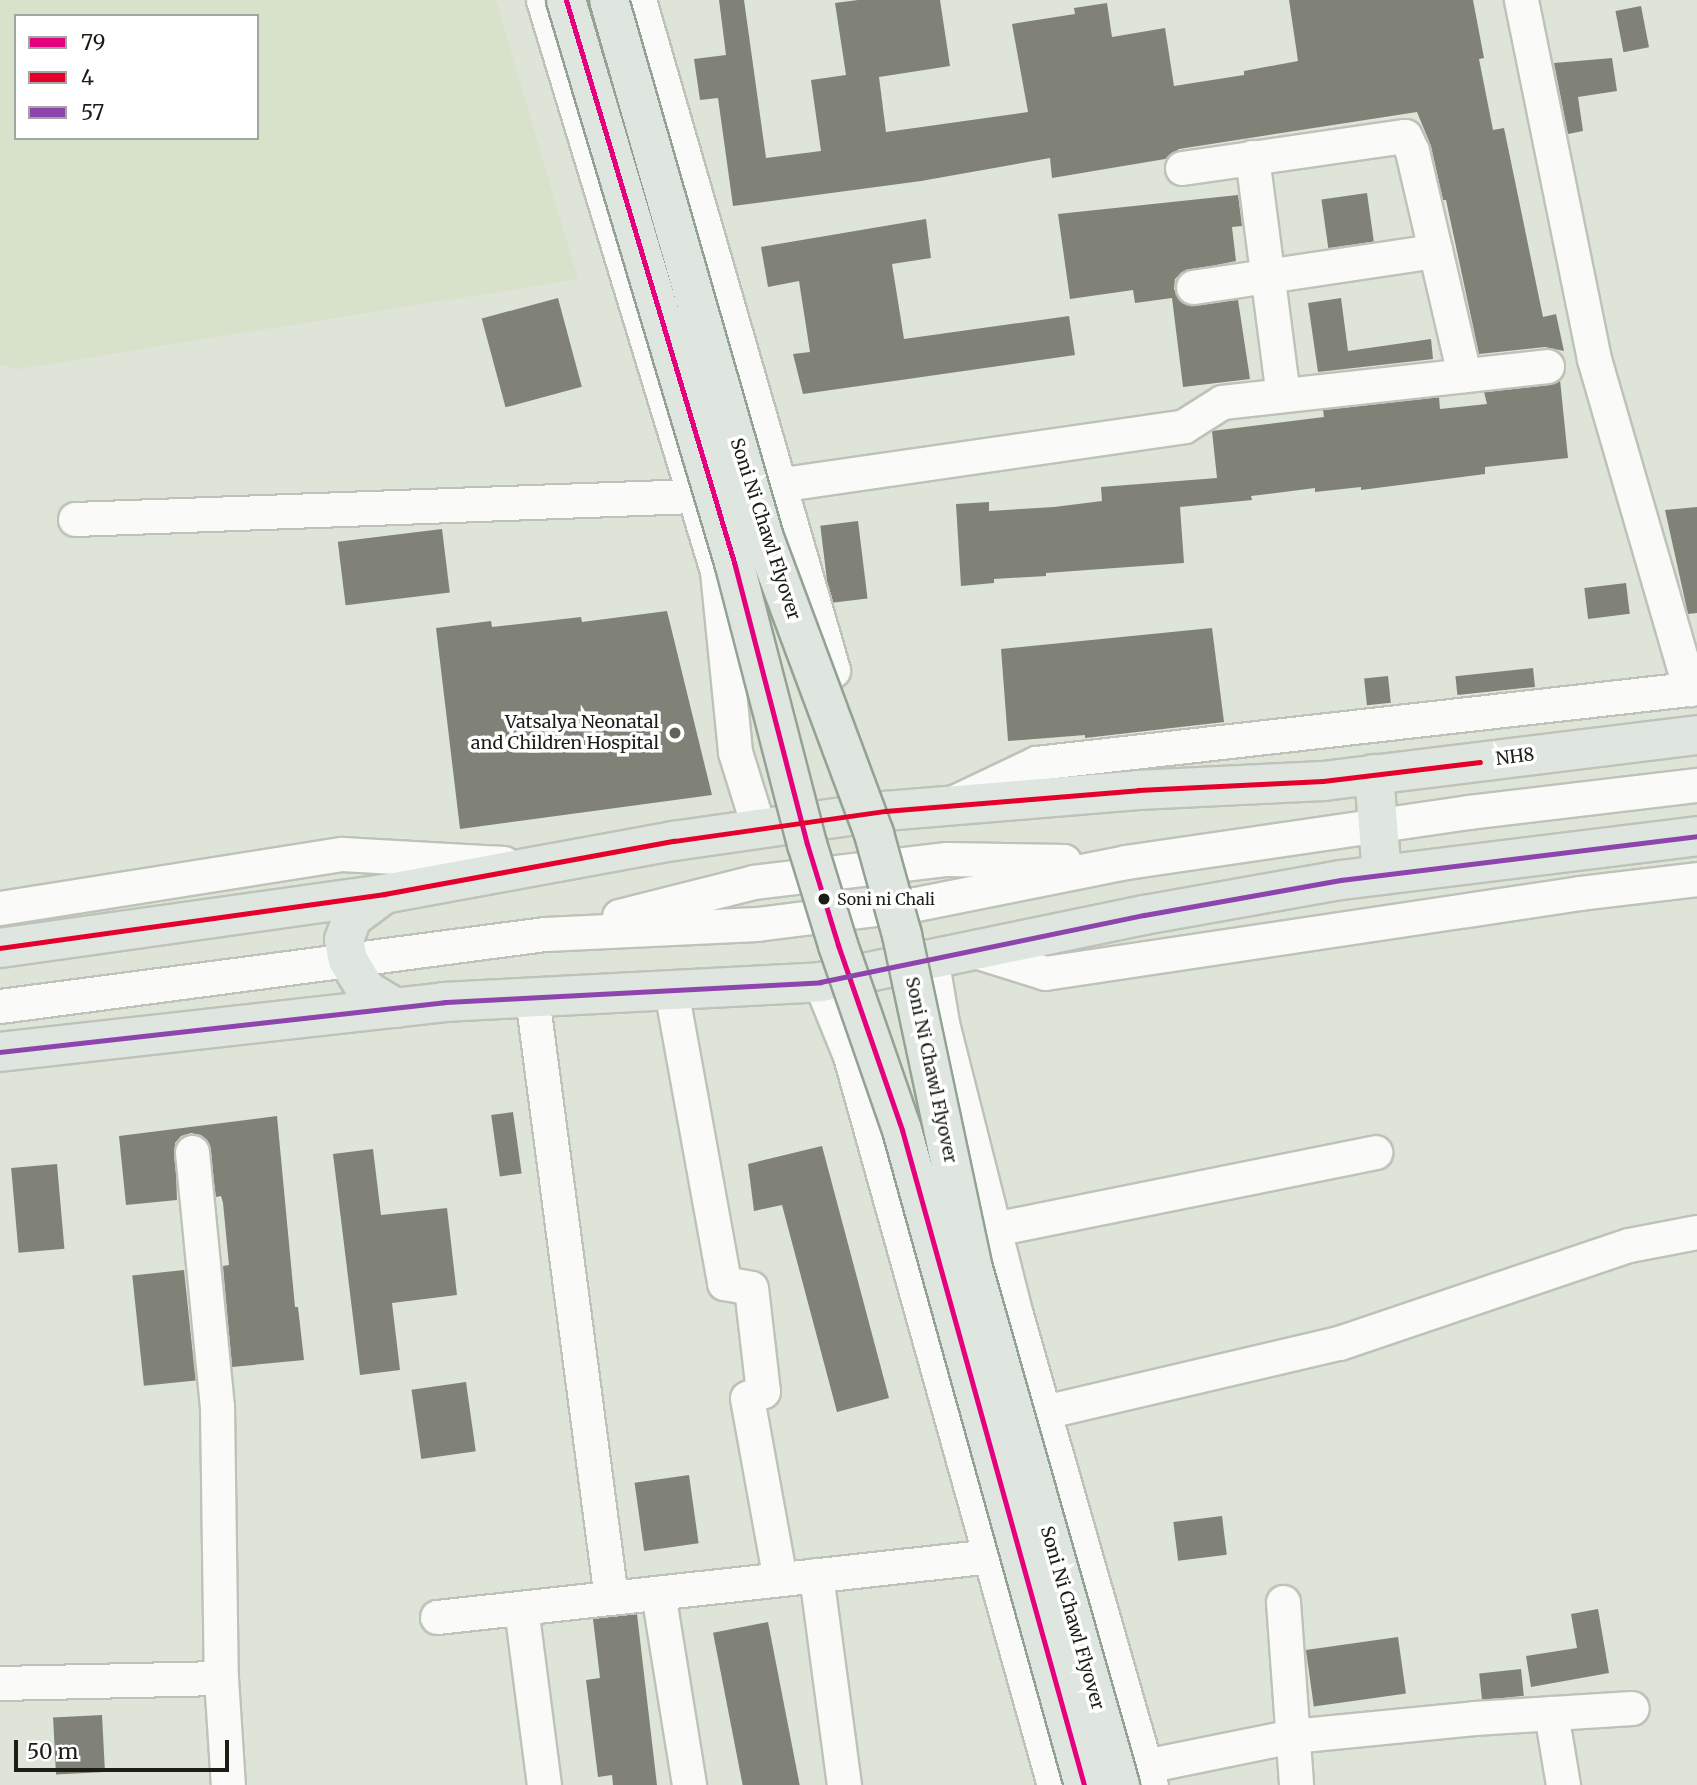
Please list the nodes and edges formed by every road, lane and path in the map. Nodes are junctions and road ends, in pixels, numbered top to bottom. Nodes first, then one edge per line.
1 (543, 0) edge
2 (566, 0) edge
3 (609, 0) edge
4 (639, 0) edge
5 (1521, 0) edge
6 (1252, 157) junction
7 (1182, 168) dead end
8 (1435, 251) junction
9 (1268, 277) junction
10 (1194, 287) dead end
11 (1547, 366) dead end
12 (1464, 375) junction
13 (1283, 395) junction
14 (777, 485) junction
15 (694, 496) junction
16 (75, 519) dead end
17 (1693, 689) edge
18 (1697, 736) edge
19 (1374, 774) junction
20 (1697, 785) edge
21 (942, 807) junction
22 (885, 811) junction
23 (1377, 825) junction
24 (759, 828) junction
25 (1697, 836) edge
26 (543, 865) junction
27 (1382, 875) junction
28 (1697, 879) edge
29 (384, 894) junction
30 (0, 908) edge
31 (0, 948) edge
32 (975, 951) junction
33 (931, 957) junction
34 (348, 960) junction
35 (820, 982) junction
36 (687, 989) junction
37 (532, 997) junction
38 (0, 1006) edge
39 (396, 1008) junction
40 (0, 1052) edge
41 (192, 1152) dead end
42 (1375, 1152) dead end
43 (995, 1229) junction
44 (1697, 1232) edge
45 (1044, 1412) junction
46 (991, 1556) junction
47 (816, 1575) junction
48 (780, 1579) junction
49 (658, 1592) junction
50 (611, 1598) junction
51 (1283, 1602) dead end
52 (521, 1608) junction
53 (437, 1617) dead end
54 (221, 1678) junction
55 (0, 1683) edge
56 (1632, 1708) dead end
57 (1551, 1713) junction
58 (1292, 1736) junction
59 (1138, 1779) edge
60 (228, 1785) edge
61 (544, 1785) edge
62 (689, 1785) edge
63 (844, 1785) edge
64 (1054, 1785) edge
65 (1084, 1785) edge
66 (1296, 1785) edge
67 (1563, 1785) edge

1 - 15 street
2 - 65 main road, Soni Ni Chawl Flyover, bridge
3 - 59 main road, Soni Ni Chawl Flyover, bridge
4 - 14 street
5 - 17 street
6 - 7 street
6 - 8 street
6 - 9 street
8 - 9 street
8 - 12 street
9 - 10 street
9 - 13 street
11 - 12 street
12 - 13 street
13 - 14 street
14 - 22 street
15 - 16 street
15 - 24 street
17 - 21 street
18 - 19 main road, NH8
19 - 21 main road, NH8
19 - 23 main road
20 - 23 street
21 - 22 main road, NH8
22 - 24 main road, NH8
23 - 27 main road
23 - 34 street
24 - 26 main road, NH8
25 - 27 main road
26 - 29 main road, NH8
26 - 30 street
27 - 32 main road
28 - 32 street
29 - 31 main road, NH8
29 - 34 main road
32 - 33 main road
33 - 35 main road
33 - 43 street
34 - 38 street
34 - 39 main road
35 - 36 main road
35 - 46 street
36 - 37 main road
36 - 48 street
37 - 39 main road
37 - 50 street
39 - 40 main road
41 - 54 street
42 - 43 street
43 - 45 street
44 - 45 street
45 - 59 street
46 - 47 street
46 - 64 street
47 - 48 street
47 - 63 street
48 - 49 street
49 - 50 street
49 - 62 street
50 - 52 street
51 - 58 street
52 - 53 street
52 - 61 street
54 - 55 street
54 - 60 street
56 - 57 street
57 - 58 street
57 - 67 street
58 - 59 street
58 - 66 street

